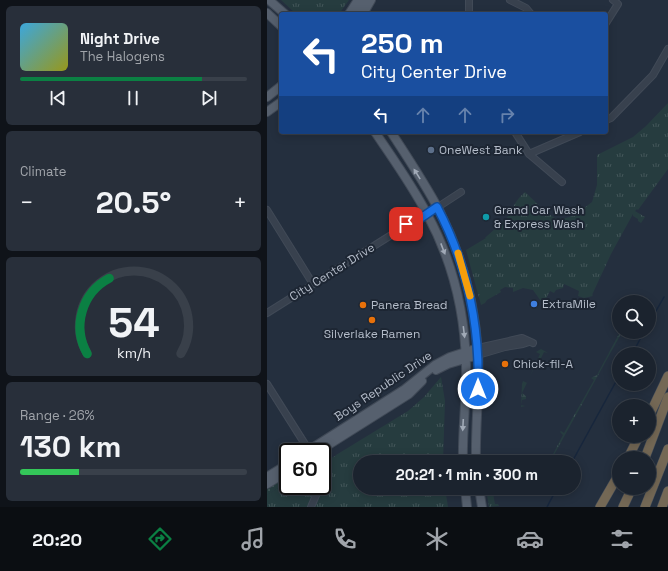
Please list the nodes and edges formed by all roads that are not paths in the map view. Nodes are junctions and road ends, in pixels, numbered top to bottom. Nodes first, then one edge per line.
1 (269, 0) edge
2 (358, 0) edge
3 (363, 0) edge
4 (371, 0) edge
5 (469, 0) edge
6 (510, 0) edge
7 (613, 0) edge
8 (283, 12) edge
9 (350, 12) edge
10 (360, 12) edge
11 (364, 12) edge
12 (469, 12) edge
13 (530, 12) edge
14 (267, 13) edge
15 (608, 20) edge
16 (279, 24) edge
17 (668, 49) edge
18 (279, 88) edge
19 (267, 97) edge
20 (279, 103) edge
21 (267, 112) edge
22 (608, 119) edge
23 (376, 134) edge
24 (392, 134) edge
25 (516, 134) edge
26 (575, 134) edge
27 (529, 154) junction
28 (562, 182) dead end
29 (461, 192) dead end
30 (437, 207) junction
31 (267, 210) edge
32 (427, 214) junction
33 (313, 284) junction
34 (267, 313) edge
35 (531, 342) dead end
36 (478, 351) junction
37 (466, 355) junction
38 (668, 376) edge
39 (267, 384) edge
40 (668, 397) edge
41 (656, 401) edge
42 (305, 443) edge
43 (326, 443) edge
44 (668, 449) edge
45 (648, 451) edge
46 (463, 455) edge
47 (476, 455) edge
48 (279, 470) edge
49 (279, 476) edge
50 (267, 477) edge
51 (267, 484) edge
52 (612, 486) edge
53 (668, 491) edge
54 (316, 495) edge
55 (466, 495) edge
56 (480, 495) edge
57 (629, 495) edge
58 (311, 507) edge
59 (467, 507) edge
60 (482, 507) edge
61 (600, 507) edge
62 (623, 507) edge
63 (645, 507) edge
64 (663, 507) edge

1 - 8 main road
2 - 9 main road
3 - 10 main road
4 - 11 main road
5 - 12 street
6 - 13 street
7 - 15 street
14 - 16 main road
17 - 22 street
18 - 19 main road
20 - 21 main road
23 - 32 main road
30 -> 24 main road
25 - 27 street
26 - 27 street
27 - 28 street
29 - 30 street, City Center Drive
30 - 32 street, City Center Drive
30 - 36 main road
31 - 33 street
32 - 33 street, City Center Drive
32 -> 37 main road
33 - 34 street, City Center Drive
35 - 36 street
36 - 37 main road, Boys Republic Drive
36 - 47 main road
37 - 43 main road, Boys Republic Drive
37 -> 46 main road
38 - 41 highway
39 - 42 street
40 - 45 highway
44 - 63 highway
48 - 50 main road
49 - 51 main road
52 - 61 highway
53 - 64 highway
54 - 58 street
55 - 59 main road
56 - 60 main road
57 - 62 highway

